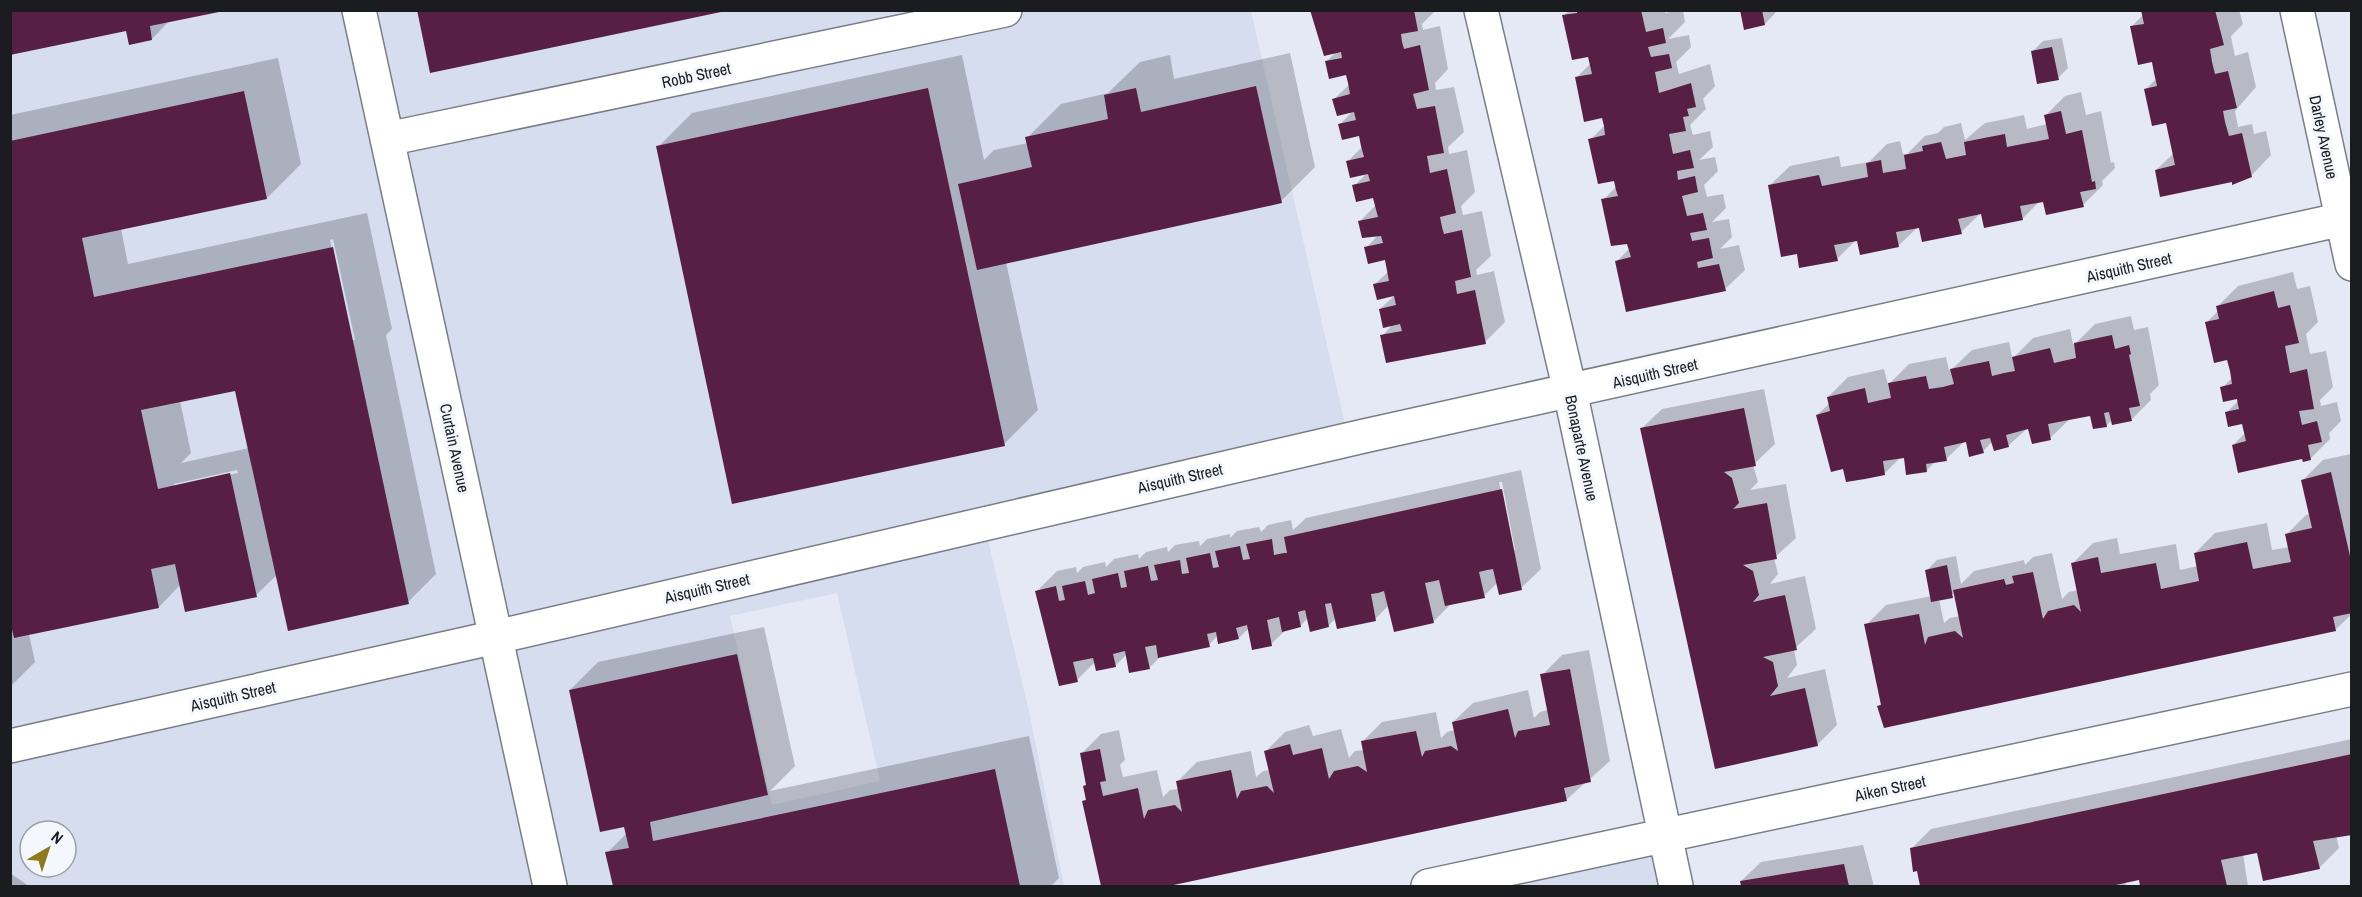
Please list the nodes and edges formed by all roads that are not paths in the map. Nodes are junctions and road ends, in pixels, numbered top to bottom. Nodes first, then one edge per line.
1 (359, 10) edge
2 (1005, 10) edge
3 (1481, 10) edge
4 (2297, 10) edge
5 (387, 139) junction
6 (2347, 218) edge
7 (2352, 264) edge
8 (1570, 392) junction
9 (496, 637) junction
10 (2352, 689) edge
11 (10, 746) edge
12 (1665, 836) junction
13 (550, 886) edge
14 (1428, 886) edge
15 (1676, 886) edge

1 - 5 street, Curtain Avenue
2 - 5 street, Robb Street
3 - 8 street, Bonaparte Avenue
4 - 6 street, Darley Avenue
5 - 9 street, Curtain Avenue
6 - 7 street, Darley Avenue
6 - 8 street, Aisquith Street
8 - 9 street, Aisquith Street
8 - 12 street, Bonaparte Avenue
9 - 11 street, Aisquith Street
9 - 13 street, Curtain Avenue
10 - 12 street, Aiken Street
12 - 14 street, Aiken Street
12 - 15 street, Bonaparte Avenue

